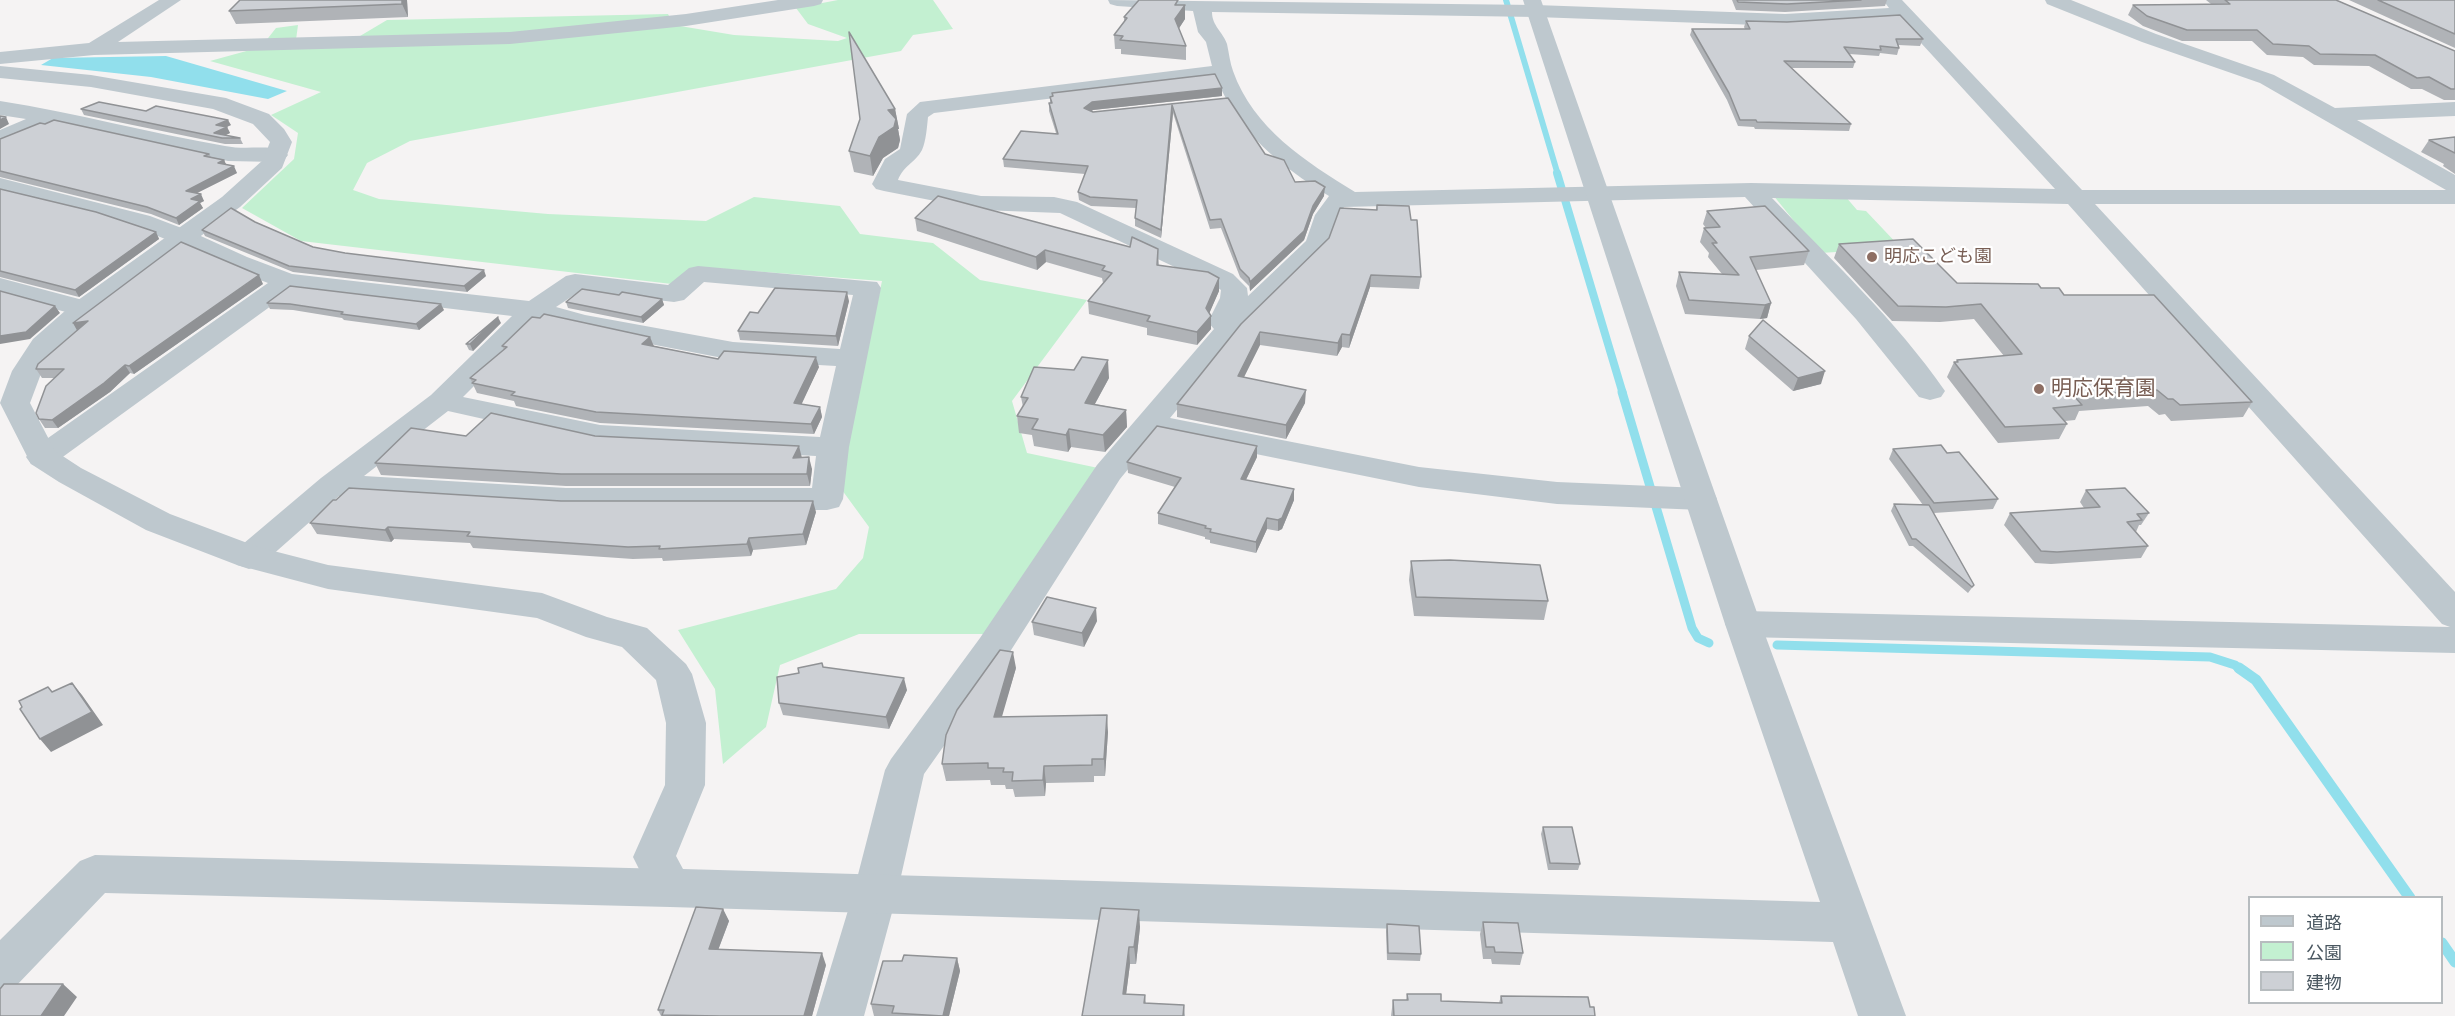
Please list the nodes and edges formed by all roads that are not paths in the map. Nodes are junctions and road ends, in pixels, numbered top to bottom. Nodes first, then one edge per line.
1 (172, 0) edge
2 (814, 0) edge
3 (1117, 0) edge
4 (2054, 0) edge
5 (1204, 3) edge
6 (1898, 6) edge
7 (1522, 8) edge
8 (94, 49) junction
9 (0, 58) edge
10 (1223, 70) junction
11 (0, 72) edge
12 (0, 108) edge
13 (2455, 109) edge
14 (2330, 115) junction
15 (51, 116) junction
16 (0, 138) edge
17 (276, 155) junction
18 (0, 185) edge
19 (2455, 185) edge
20 (1751, 190) junction
21 (1573, 193) junction
22 (2075, 197) junction
23 (2455, 197) edge
24 (1350, 199) junction
25 (183, 237) junction
26 (288, 281) junction
27 (0, 286) edge
28 (84, 309) junction
29 (534, 310) junction
30 (1228, 329) junction
31 (853, 358) junction
32 (1930, 391) dead end
33 (442, 401) junction
34 (1150, 423) junction
35 (832, 447) junction
36 (42, 457) junction
37 (332, 485) junction
38 (1701, 500) junction
39 (249, 557) junction
40 (2455, 615) edge
41 (1743, 624) junction
42 (2455, 640) edge
43 (670, 888) junction
44 (875, 894) junction
45 (1850, 923) junction
46 (0, 971) edge
47 (840, 1016) edge
48 (1882, 1016) edge

1 - 8 street
2 - 8 street
3 - 5 street
4 - 14 street
5 - 7 street
5 - 10 street
6 - 7 street
6 - 22 street
7 - 21 street
8 - 9 street
10 - 24 street
10 - 30 street
11 - 17 street
12 - 15 street
13 - 14 street
14 - 19 street
15 - 16 street
15 - 17 street
17 - 25 street
18 - 25 street
20 - 21 street
20 - 22 street
20 - 32 street
21 - 24 street
21 - 38 street
22 - 23 street
22 - 40 street
24 - 30 street
25 - 26 street
25 - 28 street
26 - 29 street
26 - 36 street
27 - 28 street
28 - 36 street
29 - 31 street
29 - 31 street
29 - 33 street
30 - 34 street
31 - 35 street
33 - 35 street
33 - 37 street
34 - 38 street
34 - 44 street
35 - 37 street
36 - 39 street
37 - 39 street
38 - 41 street
39 - 43 street
41 - 42 street
41 - 45 street
43 - 44 street
43 - 46 street
44 - 45 street
44 - 47 street
45 - 48 street

